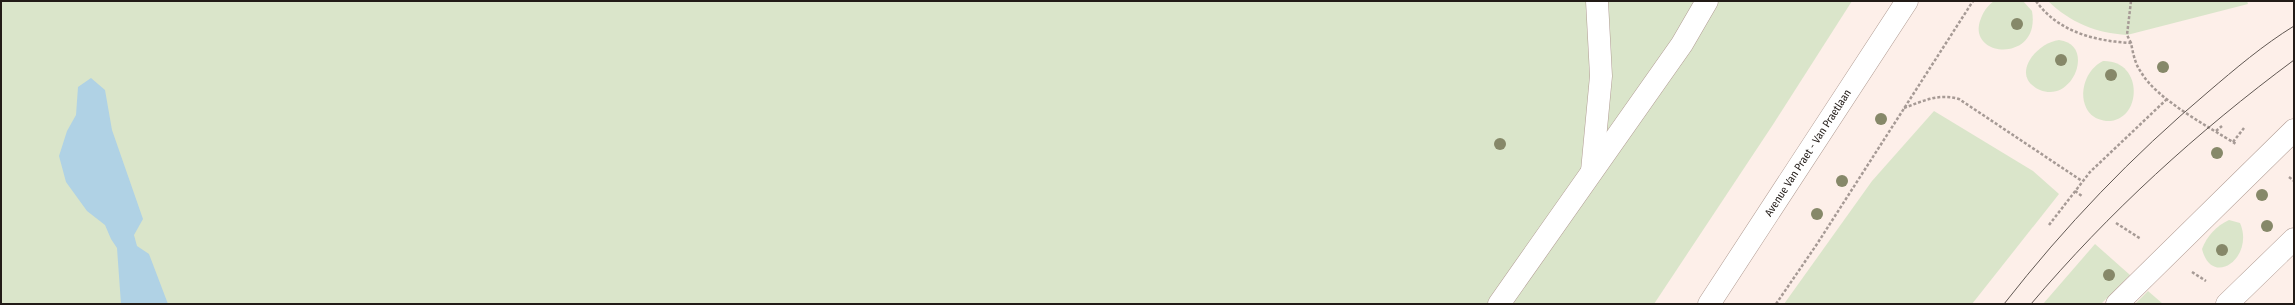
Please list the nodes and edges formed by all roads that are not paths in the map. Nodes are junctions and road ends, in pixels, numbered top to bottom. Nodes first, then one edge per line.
1 (1597, 1) edge
2 (1708, 1) edge
3 (1907, 1) edge
4 (2294, 130) edge
5 (1592, 172) junction
6 (2294, 240) edge
7 (1499, 304) edge
8 (1709, 304) edge
9 (2117, 304) edge
10 (2227, 304) edge

1 - 5 main road
2 - 5 main road
3 - 8 main road, Avenue Van Praet - Van Praetlaan
4 - 9 main road
5 - 7 main road
6 - 10 main road

